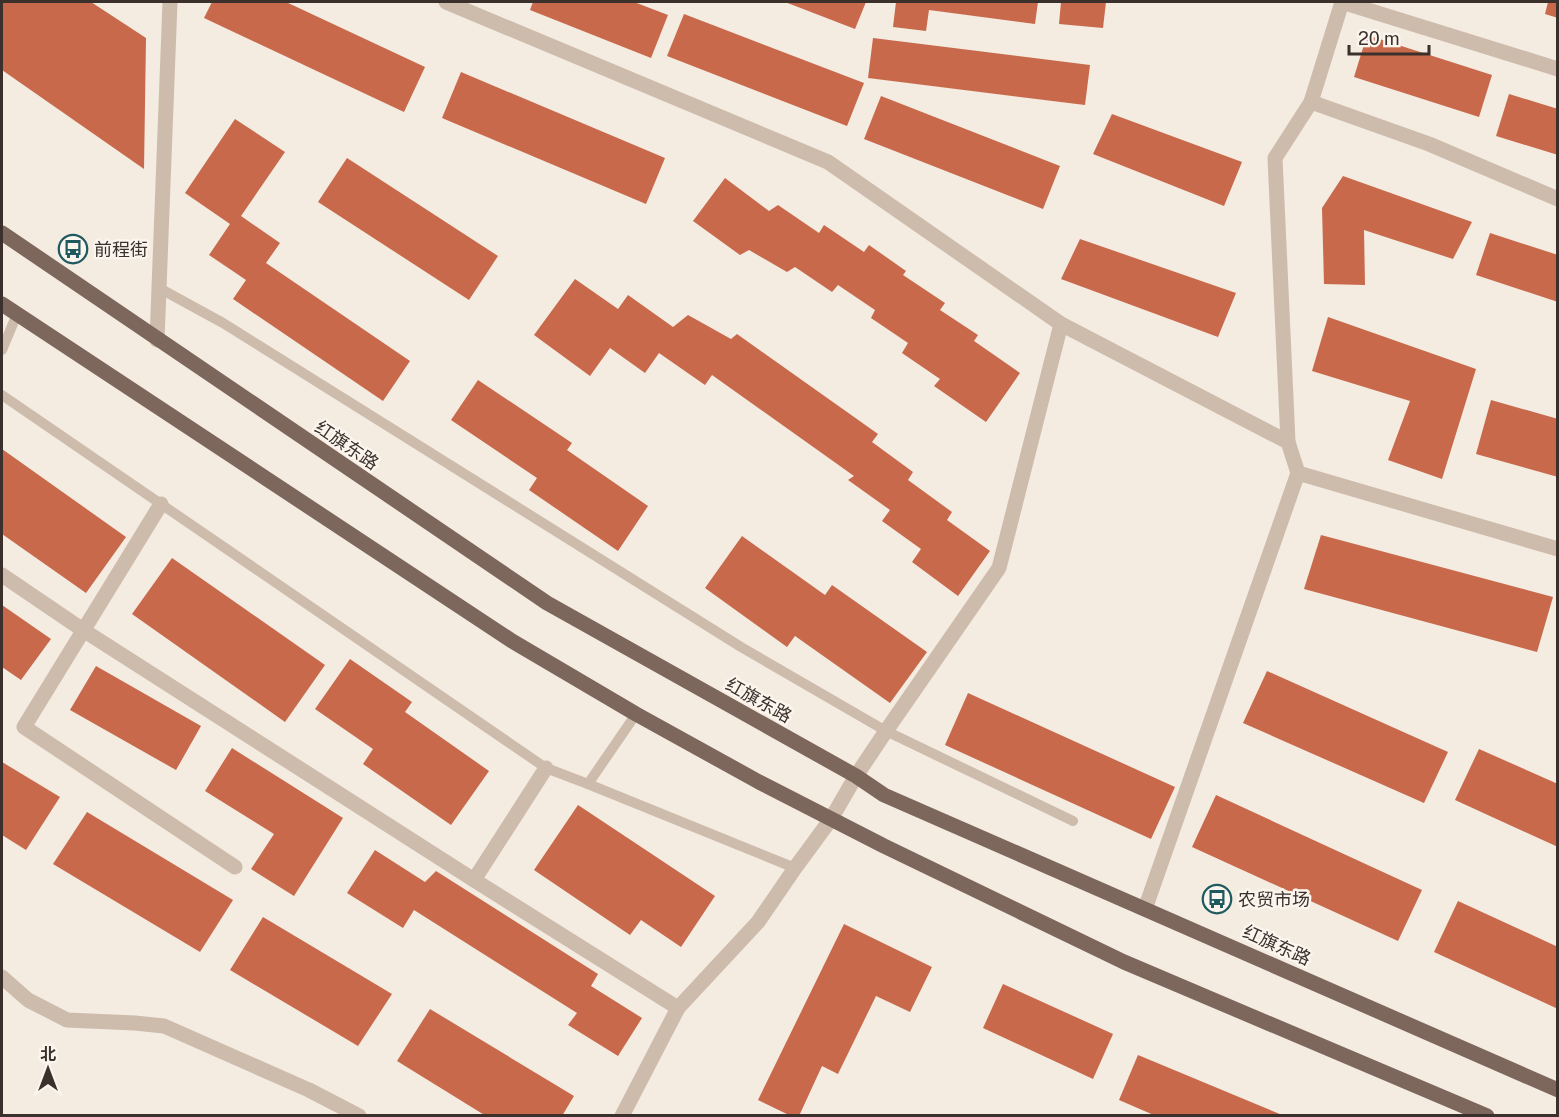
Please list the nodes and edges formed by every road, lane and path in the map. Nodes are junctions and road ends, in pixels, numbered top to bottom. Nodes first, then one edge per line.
1 (170, 2) edge
2 (446, 2) edge
3 (1342, 2) edge
4 (1557, 69) edge
5 (1311, 102) junction
6 (1557, 199) edge
7 (2, 233) edge
8 (159, 288) junction
9 (2, 304) edge
10 (17, 314) junction
11 (1061, 324) junction
12 (157, 340) junction
13 (2, 350) edge
14 (2, 395) edge
15 (1288, 442) junction
16 (1298, 473) junction
17 (161, 504) junction
18 (1557, 549) edge
19 (2, 575) edge
20 (83, 630) junction
21 (636, 714) junction
22 (886, 731) junction
23 (546, 768) junction
24 (856, 776) junction
25 (588, 784) junction
26 (831, 819) junction
27 (1073, 821) dead end
28 (235, 867) dead end
29 (795, 868) junction
30 (474, 880) junction
31 (1145, 909) junction
32 (2, 977) edge
33 (678, 1008) junction
34 (1557, 1090) edge
35 (358, 1116) edge
36 (622, 1116) edge
37 (1487, 1116) edge

1 - 8 street
2 - 11 street
3 - 4 street
3 - 5 street
5 - 6 street
5 - 15 street
7 - 12 main road, 红旗东路
8 - 12 street
8 - 22 lane
9 - 10 main road
10 - 13 lane
10 - 21 main road
11 - 15 street
11 - 22 street
12 - 24 main road, 红旗东路
14 - 17 lane
15 - 16 street
16 - 18 street
16 - 31 street
17 - 20 street
17 - 23 lane
19 - 20 street
20 - 28 street
20 - 30 street
21 - 25 lane
21 - 26 main road
22 - 24 street
22 - 27 lane
23 - 25 lane
23 - 30 street
24 - 26 street
24 - 31 main road, 红旗东路
25 - 29 lane
26 - 29 street
26 - 37 main road
29 - 33 street
30 - 33 street
31 - 34 main road, 红旗东路
32 - 35 street
33 - 36 street

